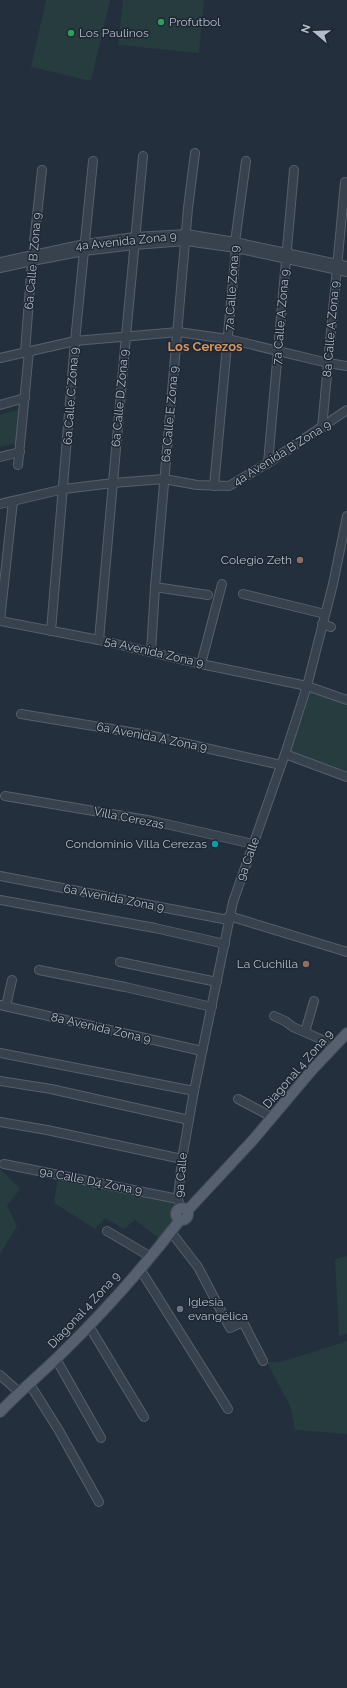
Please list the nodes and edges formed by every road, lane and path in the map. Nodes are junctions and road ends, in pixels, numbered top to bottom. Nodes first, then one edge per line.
1 (195, 153) dead end
2 (143, 156) dead end
3 (93, 161) dead end
4 (246, 161) dead end
5 (42, 170) dead end
6 (294, 170) dead end
7 (345, 182) dead end
8 (186, 238) junction
9 (135, 241) junction
10 (236, 245) junction
11 (84, 248) junction
12 (286, 256) junction
13 (33, 257) junction
14 (0, 262) edge
15 (347, 266) edge
16 (336, 267) junction
17 (0, 268) edge
18 (347, 272) edge
19 (178, 332) junction
20 (126, 336) junction
21 (228, 339) junction
22 (75, 341) junction
23 (27, 351) junction
24 (278, 351) junction
25 (0, 358) edge
26 (328, 362) junction
27 (347, 366) edge
28 (25, 398) junction
29 (0, 405) edge
30 (347, 410) edge
31 (322, 428) junction
32 (20, 452) junction
33 (0, 457) edge
34 (268, 463) junction
35 (18, 465) dead end
36 (164, 480) junction
37 (114, 483) junction
38 (214, 486) junction
39 (64, 489) junction
40 (13, 501) junction
41 (0, 504) edge
42 (347, 518) edge
43 (222, 584) dead end
44 (155, 587) junction
45 (243, 594) dead end
46 (208, 595) dead end
47 (325, 614) junction
48 (0, 621) edge
49 (322, 624) junction
50 (331, 627) dead end
51 (51, 631) junction
52 (99, 640) junction
53 (150, 652) junction
54 (201, 664) junction
55 (307, 686) junction
56 (347, 700) edge
57 (21, 714) dead end
58 (285, 754) junction
59 (281, 765) junction
60 (347, 777) edge
61 (5, 796) dead end
62 (253, 844) junction
63 (0, 876) edge
64 (0, 900) edge
65 (229, 918) junction
66 (225, 944) junction
67 (347, 952) edge
68 (120, 962) dead end
69 (40, 970) dead end
70 (12, 980) dead end
71 (217, 982) junction
72 (314, 1001) dead end
73 (3, 1005) edge
74 (212, 1007) junction
75 (274, 1016) dead end
76 (305, 1032) junction
77 (347, 1033) edge
78 (334, 1045) junction
79 (202, 1051) junction
80 (0, 1053) edge
81 (0, 1081) edge
82 (194, 1091) junction
83 (238, 1099) dead end
84 (272, 1117) junction
85 (189, 1120) junction
86 (0, 1122) edge
87 (182, 1159) junction
88 (4, 1164) dead end
89 (182, 1206) junction
90 (107, 1231) dead end
91 (171, 1232) junction
92 (151, 1257) junction
93 (140, 1269) junction
94 (89, 1326) junction
95 (56, 1359) junction
96 (263, 1360) dead end
97 (0, 1375) edge
98 (29, 1383) junction
99 (19, 1392) junction
100 (228, 1409) dead end
101 (0, 1412) edge
102 (144, 1417) dead end
103 (101, 1438) dead end
104 (99, 1502) dead end

1 - 8 street, 6a Calle E Zona 9
2 - 9 street, 6a Calle D Zona 9
3 - 11 street, 6a Calle C Zona 9
4 - 10 street, 7a Calle Zona 9
5 - 13 street, 6a Calle B Zona 9
6 - 12 street, 7a Calle A Zona 9
7 - 16 street, 8a Calle A Zona 9
8 - 9 street, 4a Avenida Zona 9
8 - 10 street, 4a Avenida Zona 9
8 - 19 street, 6a Calle E Zona 9
9 - 11 street, 4a Avenida Zona 9
9 - 20 street, 6a Calle D Zona 9
10 - 12 street, 4a Avenida Zona 9
10 - 21 street, 7a Calle Zona 9
11 - 13 street, 4a Avenida Zona 9
11 - 22 street, 6a Calle C Zona 9
12 - 16 street, 4a Avenida Zona 9
12 - 24 street, 7a Calle A Zona 9
13 - 14 street, 4a Avenida Zona 9
13 - 17 street, 4a Avenida Zona 9
13 - 23 street, 6a Calle B Zona 9
15 - 16 street, 4a Avenida Zona 9
16 - 18 street, 4a Avenida Zona 9
16 - 26 street, 8a Calle A Zona 9
19 - 20 street
19 - 21 street
19 - 36 street, 6a Calle E Zona 9
20 - 22 street
20 - 37 street, 6a Calle D Zona 9
21 - 24 street
21 - 38 street, 7a Calle Zona 9
22 - 23 street
22 - 39 street, 6a Calle C Zona 9
23 - 25 street
23 - 28 street, 6a Calle B Zona 9
24 - 26 street
24 - 34 street, 7a Calle A Zona 9
26 - 27 street
26 - 31 street, 8a Calle A Zona 9
28 - 29 street
28 - 32 street, 6a Calle B Zona 9
30 - 31 street, 4a Avenida B Zona 9
31 - 34 street, 4a Avenida B Zona 9
32 - 33 street
32 - 35 street, 6a Calle B Zona 9
34 - 38 street, 4a Avenida B Zona 9
36 - 37 street, 4a Avenida B Zona 9
36 - 38 street, 4a Avenida B Zona 9
36 - 44 street, 6a Calle E Zona 9
37 - 39 street, 4a Avenida B Zona 9
37 - 52 street, 6a Calle D Zona 9
39 - 40 street, 4a Avenida B Zona 9
39 - 51 street, 6a Calle C Zona 9
40 - 41 street, 4a Avenida B Zona 9
40 - 48 street
42 - 47 street, 9a Calle
43 - 54 street
44 - 46 street
44 - 53 street, 6a Calle E Zona 9
45 - 47 street
47 - 49 street, 9a Calle
48 - 51 street, 5a Avenida Zona 9
49 - 50 street
49 - 55 street, 9a Calle
51 - 52 street, 5a Avenida Zona 9
52 - 53 street, 5a Avenida Zona 9
53 - 54 street, 5a Avenida Zona 9
54 - 55 street, 5a Avenida Zona 9
55 - 56 street, 5a Avenida Zona 9
55 - 58 street, 9a Calle
57 - 59 street, 6a Avenida A Zona 9
58 - 59 street, 9a Calle
58 - 60 street
59 - 62 street, 9a Calle
61 - 62 street, Villa Cerezas
62 - 65 street, 9a Calle
63 - 65 street, 6a Avenida Zona 9
64 - 66 street
65 - 66 street, 9a Calle
65 - 67 street, 6a Avenida Zona 9
66 - 71 street, 9a Calle
68 - 71 street
69 - 74 street
70 - 73 street
71 - 74 street, 9a Calle
72 - 76 street
73 - 79 street, 8a Avenida Zona 9
74 - 79 street, 9a Calle
75 - 76 street
76 - 78 street
77 - 78 main road, Diagonal 4 Zona 9
78 - 84 main road, Diagonal 4 Zona 9
79 - 82 street, 9a Calle
80 - 82 street
81 - 85 street
82 - 85 street, 9a Calle
83 - 84 street
84 - 89 main road, Diagonal 4 Zona 9
85 - 87 street, 9a Calle
86 - 87 street
87 - 89 street, 9a Calle
88 - 89 street, 9a Calle D4 Zona 9
89 - 91 main road, Diagonal 4 Zona 9
90 - 92 street
91 - 92 main road, Diagonal 4 Zona 9
91 - 96 street
92 - 93 main road, Diagonal 4 Zona 9
93 - 94 main road, Diagonal 4 Zona 9
93 - 100 street
94 - 95 main road, Diagonal 4 Zona 9
94 - 102 street
95 - 98 main road, Diagonal 4 Zona 9
95 - 103 street
97 - 99 street
98 - 99 main road, Diagonal 4 Zona 9
98 - 104 street
99 - 101 main road, Diagonal 4 Zona 9

